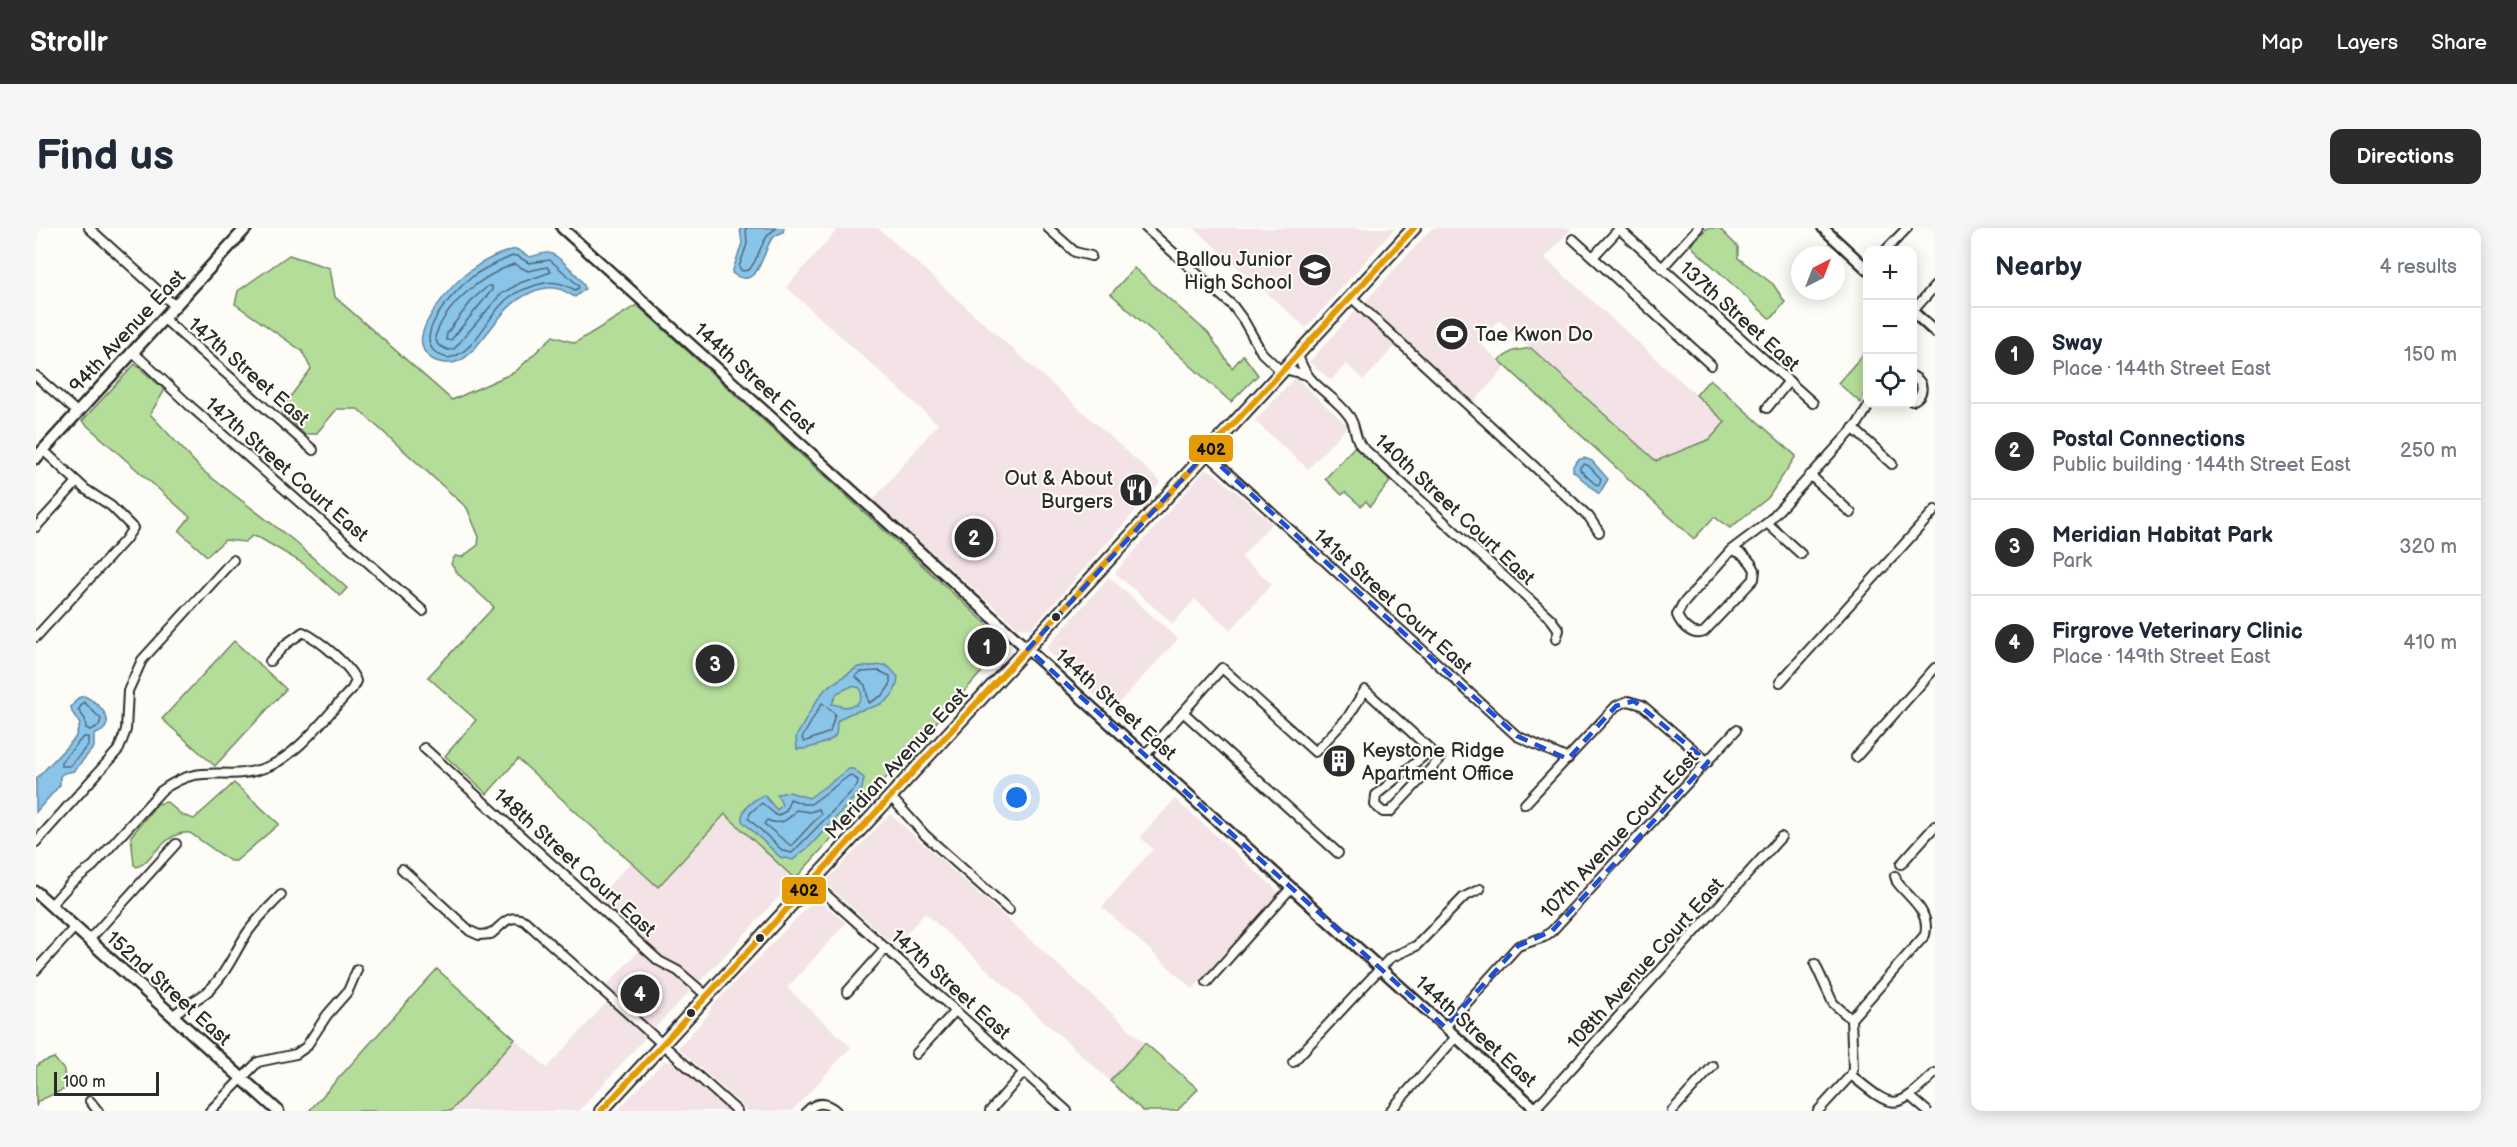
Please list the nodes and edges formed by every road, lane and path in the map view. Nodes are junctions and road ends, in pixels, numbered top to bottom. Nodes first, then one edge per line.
1 (89, 228) edge
2 (246, 228) edge
3 (562, 228) edge
4 (1048, 228) edge
5 (1146, 228) edge
6 (1414, 228) edge
7 (1619, 228) edge
8 (1698, 228) edge
9 (1823, 228) edge
10 (1907, 228) edge
11 (1573, 239) dead end
12 (1890, 246) edge
13 (1091, 256) dead end
14 (1593, 257) junction
15 (1863, 265) edge
16 (1662, 268) junction
17 (1935, 286) edge
18 (1352, 298) junction
19 (175, 306) junction
20 (1917, 307) edge
21 (1917, 316) edge
22 (163, 318) junction
23 (1935, 332) edge
24 (132, 351) junction
25 (1298, 355) junction
26 (1711, 365) dead end
27 (1284, 371) junction
28 (1306, 375) junction
29 (36, 376) edge
30 (1917, 379) edge
31 (1789, 381) junction
32 (1917, 398) edge
33 (1813, 403) dead end
34 (1767, 408) dead end
35 (1868, 408) edge
36 (77, 412) junction
37 (1853, 428) junction
38 (313, 450) dead end
39 (1206, 453) junction
40 (40, 454) edge
41 (1892, 464) dead end
42 (1810, 475) junction
43 (77, 482) junction
44 (1935, 510) edge
45 (1851, 513) dead end
46 (1767, 523) junction
47 (36, 527) edge
48 (1599, 532) dead end
49 (1731, 550) junction
50 (1801, 554) dead end
51 (233, 560) dead end
52 (423, 610) dead end
53 (36, 637) edge
54 (1556, 639) dead end
55 (1028, 649) junction
56 (270, 661) dead end
57 (1935, 668) edge
58 (1779, 682) dead end
59 (1183, 712) junction
60 (1736, 730) dead end
61 (424, 748) dead end
62 (1431, 750) junction
63 (1145, 755) junction
64 (1856, 757) dead end
65 (1568, 759) junction
66 (1708, 762) junction
67 (891, 797) junction
68 (1526, 804) dead end
69 (1935, 826) edge
70 (1781, 837) dead end
71 (36, 842) edge
72 (176, 844) dead end
73 (1338, 853) dead end
74 (1901, 864) dead end
75 (402, 869) dead end
76 (1895, 876) dead end
77 (812, 882) junction
78 (1292, 888) junction
79 (1480, 889) dead end
80 (36, 892) edge
81 (281, 895) dead end
82 (51, 905) junction
83 (1009, 910) dead end
84 (75, 927) junction
85 (89, 940) junction
86 (886, 948) junction
87 (1815, 964) dead end
88 (1380, 968) junction
89 (36, 970) edge
90 (357, 970) dead end
91 (1207, 982) dead end
92 (847, 992) dead end
93 (707, 996) junction
94 (955, 1011) junction
95 (173, 1016) junction
96 (1851, 1019) junction
97 (1445, 1027) junction
98 (1456, 1037) junction
99 (663, 1044) junction
100 (916, 1054) dead end
101 (1293, 1062) dead end
102 (1713, 1066) dead end
103 (1024, 1072) junction
104 (1935, 1072) edge
105 (1851, 1075) junction
106 (241, 1077) junction
107 (1913, 1098) junction
108 (90, 1101) dead end
109 (1535, 1110) edge
110 (98, 1111) edge
111 (210, 1111) edge
112 (278, 1111) edge
113 (601, 1111) edge
114 (737, 1111) edge
115 (807, 1111) edge
116 (836, 1111) edge
117 (990, 1111) edge
118 (1067, 1111) edge
119 (1390, 1111) edge
120 (1672, 1111) edge
121 (1818, 1111) edge
122 (1927, 1111) edge

1 - 19 street, 147th Street East
2 - 19 main road, 94th Avenue East
3 - 55 street, 144th Street East
4 - 13 street
5 - 27 street, 140th Street Court East
6 - 18 main road, Meridian Avenue East
7 - 14 street
7 - 16 street, 137th Street East
8 - 16 street
9 - 15 street
10 - 12 street
11 - 14 street
14 - 26 street
16 - 31 street, 137th Street East
17 - 20 street
18 - 25 main road, Meridian Avenue East
18 - 48 street
19 - 22 main road, 94th Avenue East
21 - 23 street
22 - 24 main road, 94th Avenue East
22 - 38 street, 147th Street East
24 - 36 main road, 94th Avenue East
24 - 52 street, 147th Street Court East
25 - 27 main road, Meridian Avenue East
25 - 28 street, 140th Street Court East
27 - 28 street, 140th Street Court East
27 - 39 main road, Meridian Avenue East
28 - 54 street, 140th Street Court East
29 - 36 street
30 - 32 street
31 - 33 street, 137th Street East
31 - 34 street
35 - 37 street
36 - 40 main road, 94th Avenue East
37 - 41 street
37 - 42 street
39 - 55 main road, Meridian Avenue East
39 - 65 street, 141st Street Court East
40 - 43 street
42 - 45 street
42 - 46 street
43 - 47 street
43 - 53 street
44 - 58 street
46 - 49 street
46 - 50 street
49 - 49 street
51 - 71 street
55 - 63 street, 144th Street East
55 - 67 main road, Meridian Avenue East
56 - 82 street
57 - 64 street
59 - 62 street
59 - 63 street
59 - 73 street
60 - 66 street, 107th Avenue Court East
61 - 93 street, 148th Street Court East
62 - 62 street
63 - 78 street, 144th Street East
65 - 66 street
65 - 68 street
66 - 97 street, 107th Avenue Court East
67 - 77 main road, Meridian Avenue East
67 - 83 street
69 - 74 street
70 - 109 street, 108th Avenue Court East
72 - 85 street
75 - 99 street
76 - 96 street
77 - 86 street, 147th Street East
77 - 93 main road, Meridian Avenue East
78 - 88 street, 144th Street East
78 - 91 street
79 - 88 street
80 - 82 main road, 152nd Street East
81 - 95 street
82 - 84 main road, 152nd Street East
84 - 85 main road, 152nd Street East
84 - 89 street
85 - 95 main road, 152nd Street East
86 - 92 street
86 - 94 street, 147th Street East
87 - 96 street
88 - 97 street, 144th Street East
88 - 101 street
90 - 106 street
93 - 99 main road, Meridian Avenue East
94 - 100 street
94 - 103 street, 147th Street East
95 - 106 main road, 152nd Street East
96 - 105 street
97 - 98 street, 144th Street East
98 - 109 street, 144th Street East
98 - 119 street
99 - 113 main road, Meridian Avenue East
99 - 114 street
102 - 120 street
103 - 117 street
103 - 118 street, 147th Street East
104 - 107 street
105 - 107 street
105 - 121 street
106 - 111 street
106 - 112 main road, 152nd Street East
107 - 122 street
108 - 110 street
115 - 116 street

